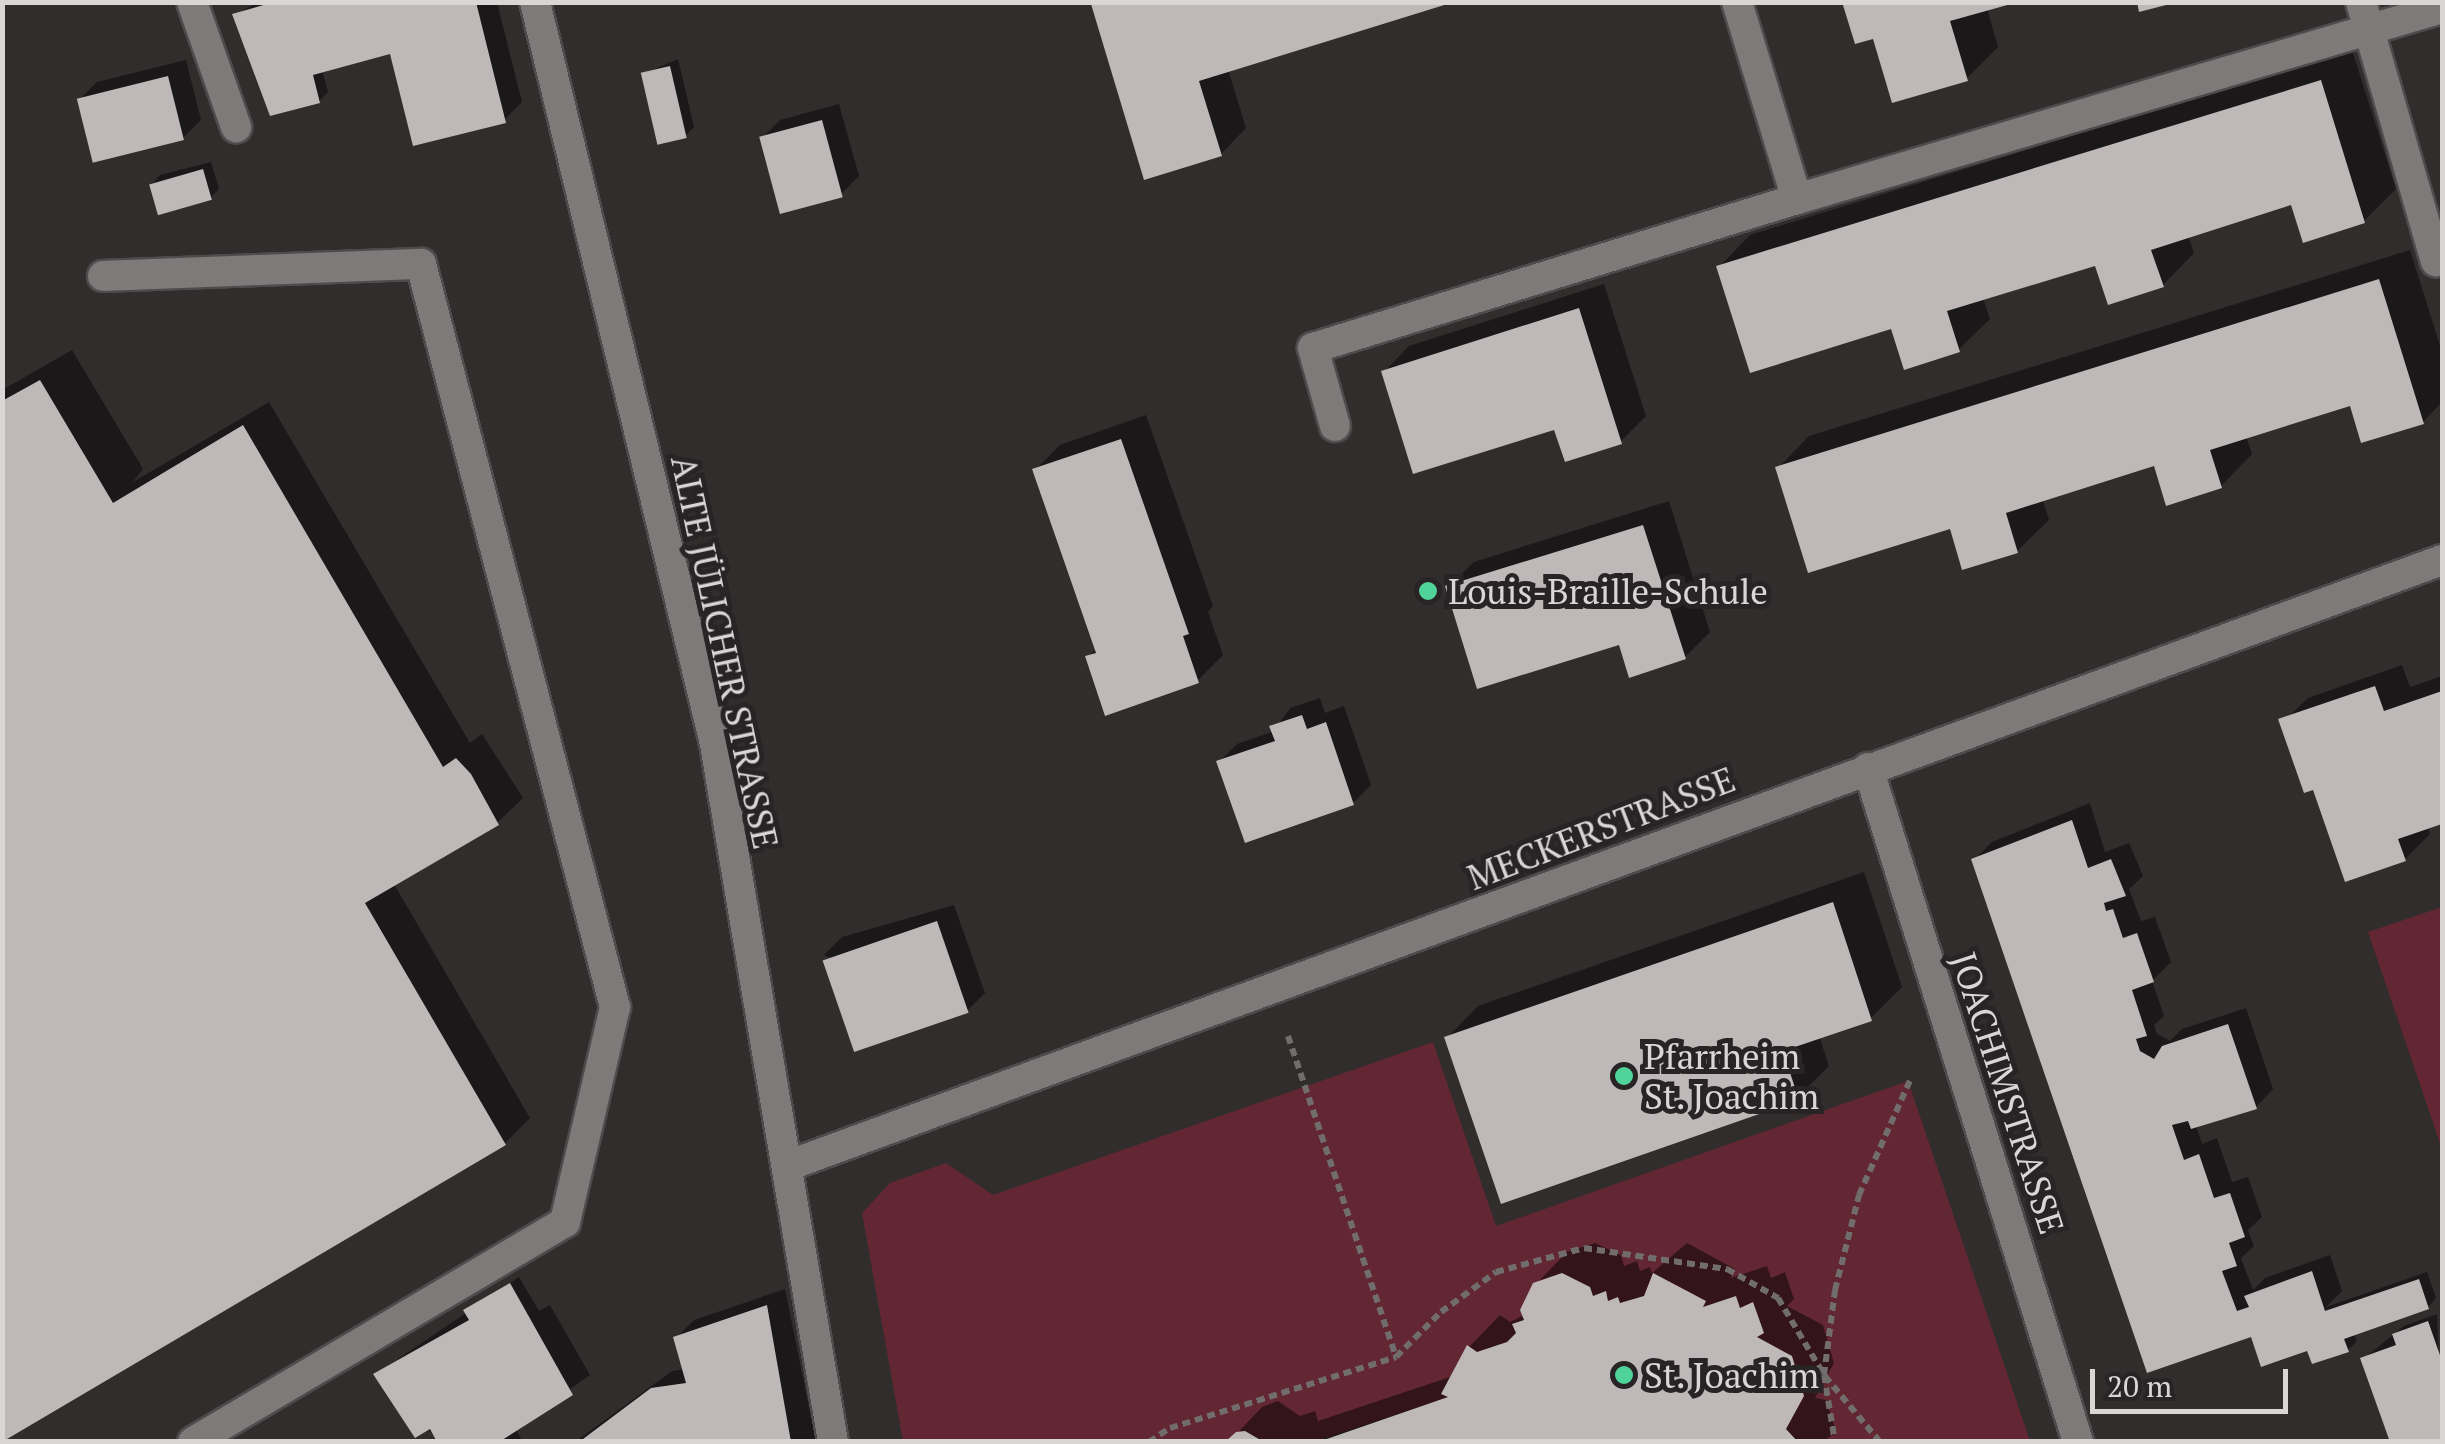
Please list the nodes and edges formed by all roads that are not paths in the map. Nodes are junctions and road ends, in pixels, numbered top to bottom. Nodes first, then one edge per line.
1 (192, 2) edge
2 (535, 2) edge
3 (1737, 2) edge
4 (2442, 8) edge
5 (2365, 16) edge
6 (236, 127) dead end
7 (1797, 199) junction
8 (2436, 261) dead end
9 (103, 276) dead end
10 (1335, 426) dead end
11 (2442, 560) edge
12 (1868, 768) junction
13 (787, 1166) junction
14 (193, 1442) edge
15 (833, 1442) edge
16 (2078, 1442) edge

1 - 6 street
2 - 13 street, ALTE JÜLICHER STRASSE
3 - 7 street
4 - 5 street
5 - 7 street
5 - 8 street
7 - 10 street
9 - 14 street
11 - 12 street, MECKERSTRASSE
12 - 13 street, MECKERSTRASSE
12 - 16 street, JOACHIMSTRASSE
13 - 15 street, ALTE JÜLICHER STRASSE

